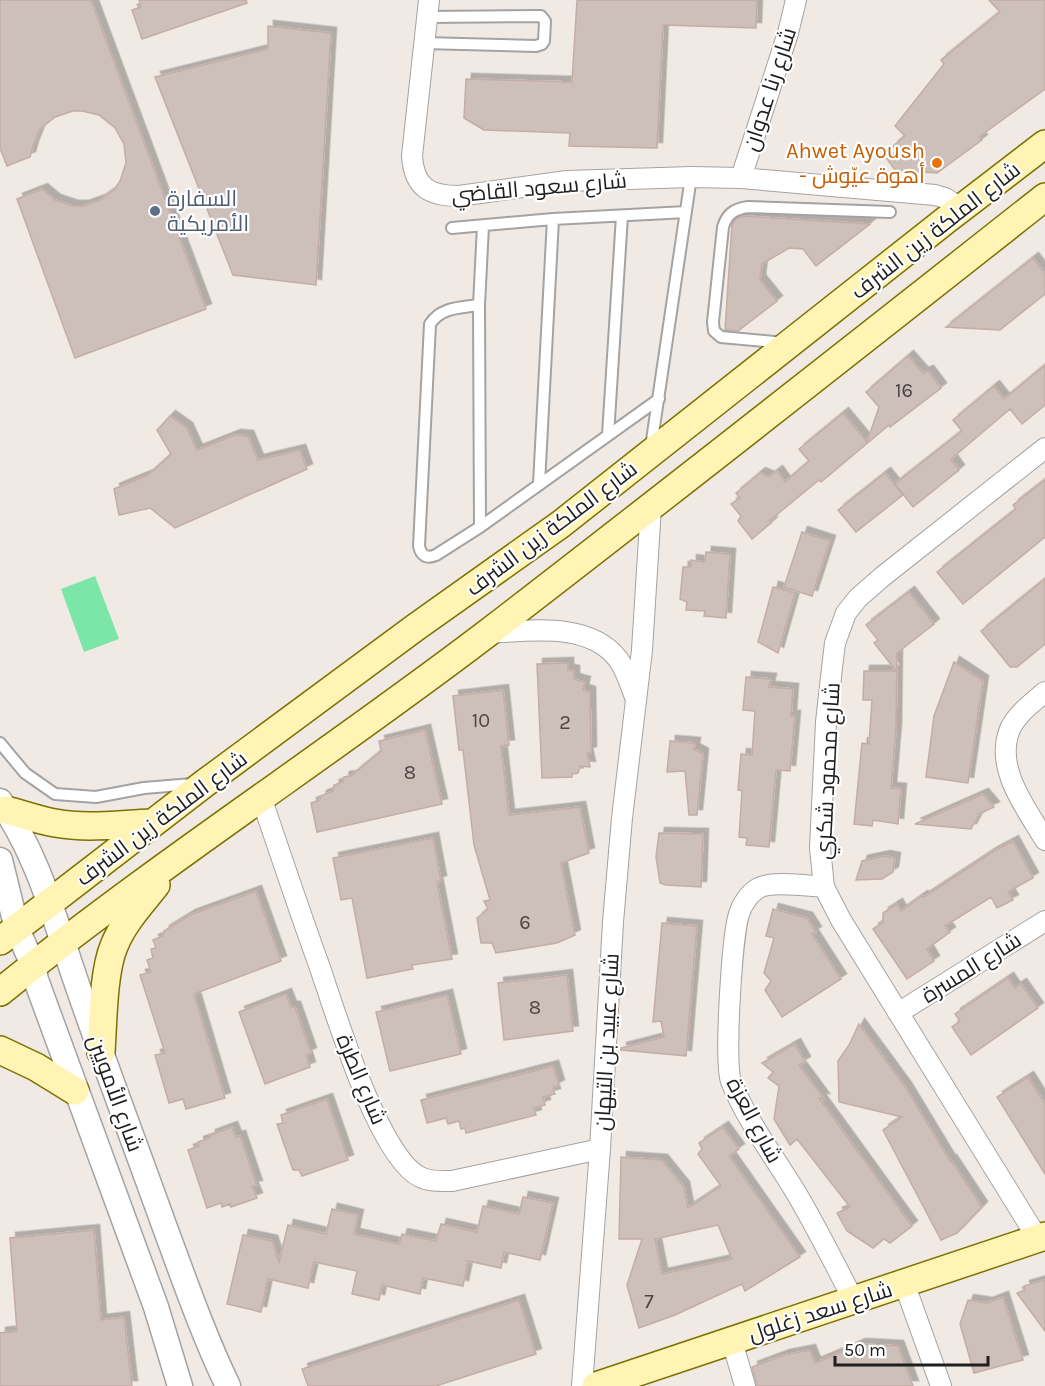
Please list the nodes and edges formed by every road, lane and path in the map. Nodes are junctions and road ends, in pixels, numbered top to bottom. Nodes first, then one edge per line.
1 (796, 0) edge
2 (428, 8) edge
3 (424, 43) junction
4 (1045, 144) edge
5 (691, 177) junction
6 (741, 178) junction
7 (1045, 197) edge
8 (961, 208) junction
9 (686, 212) junction
10 (890, 212) dead end
11 (622, 216) junction
12 (553, 219) junction
13 (483, 226) junction
14 (452, 228) dead end
15 (479, 305) junction
16 (792, 343) junction
17 (658, 399) junction
18 (608, 435) junction
19 (1045, 448) edge
20 (650, 455) junction
21 (539, 484) junction
22 (651, 507) junction
23 (480, 526) junction
24 (487, 633) junction
25 (1045, 692) edge
26 (635, 699) junction
27 (0, 743) edge
28 (205, 783) junction
29 (261, 797) junction
30 (3, 805) edge
31 (152, 823) junction
32 (1045, 840) edge
33 (176, 859) junction
34 (0, 860) edge
35 (824, 887) junction
36 (49, 902) junction
37 (1045, 921) edge
38 (9, 935) edge
39 (63, 943) junction
40 (33, 965) junction
41 (0, 992) edge
42 (898, 1013) junction
43 (0, 1050) edge
44 (101, 1052) junction
45 (75, 1091) junction
46 (600, 1149) junction
47 (1041, 1238) edge
48 (904, 1283) junction
49 (853, 1299) junction
50 (732, 1341) junction
51 (180, 1386) edge
52 (228, 1386) edge
53 (582, 1386) edge
54 (596, 1386) edge
55 (745, 1386) edge
56 (941, 1386) edge

1 - 6 street, شارع رنا عدوان
2 - 3 street, شارع سعود القاضي
2 - 3 lane
3 - 5 street, شارع سعود القاضي
4 - 8 main road, شارع الملكة زين الشرف
5 - 6 street, شارع سعود القاضي
5 - 9 lane
6 - 8 street, شارع سعود القاضي
7 - 22 main road, شارع الملكة زين الشرف
8 - 16 main road, شارع الملكة زين الشرف
9 - 11 lane
9 - 17 lane
10 - 16 lane
11 - 12 lane
11 - 18 lane
12 - 13 lane
12 - 21 lane
13 - 14 lane
13 - 15 lane
15 - 23 lane
15 - 23 lane
16 - 20 main road, شارع الملكة زين الشرف
17 - 18 lane
17 - 20 lane
18 - 21 lane
19 - 35 street, شارع محمود شكري
20 - 28 main road, شارع الملكة زين الشرف
21 - 23 lane
22 - 24 main road, شارع الملكة زين الشرف
22 - 26 street, شارع عبيد بن التيهان
24 - 26 street, شارع عبيد بن التيهان
24 - 29 main road, شارع الملكة زين الشرف
25 - 32 street
26 - 46 street, شارع عبيد بن التيهان
27 - 28 lane
28 - 31 main road, شارع الملكة زين الشرف
29 - 33 main road, شارع الملكة زين الشرف
29 - 46 street, شارع الطرة
30 - 31 main road
30 - 36 street, شارع الأمويين
31 - 36 main road, شارع الملكة زين الشرف
33 - 39 main road, شارع الملكة زين الشرف
33 - 44 main road
34 - 38 street, شارع الأمويين
35 - 42 street, شارع محمود شكري
35 - 49 street, شارع العزة
36 - 38 main road, شارع الملكة زين الشرف
36 - 39 street, شارع الأمويين
37 - 42 street, شارع المسرة
38 - 40 street, شارع الأمويين
39 - 40 main road, شارع الملكة زين الشرف
39 - 44 street, شارع الأمويين
40 - 41 main road, شارع الملكة زين الشرف
40 - 45 street, شارع الأمويين
42 - 47 street, شارع محمود شكري
43 - 45 main road
44 - 52 street, شارع الأمويين
45 - 51 street, شارع الأمويين
46 - 53 street, شارع عبيد بن التيهان
47 - 48 main road, شارع سعد زغلول
48 - 49 main road, شارع سعد زغلول
48 - 56 street
49 - 50 main road, شارع سعد زغلول
50 - 54 main road, شارع سعد زغلول
50 - 55 street

